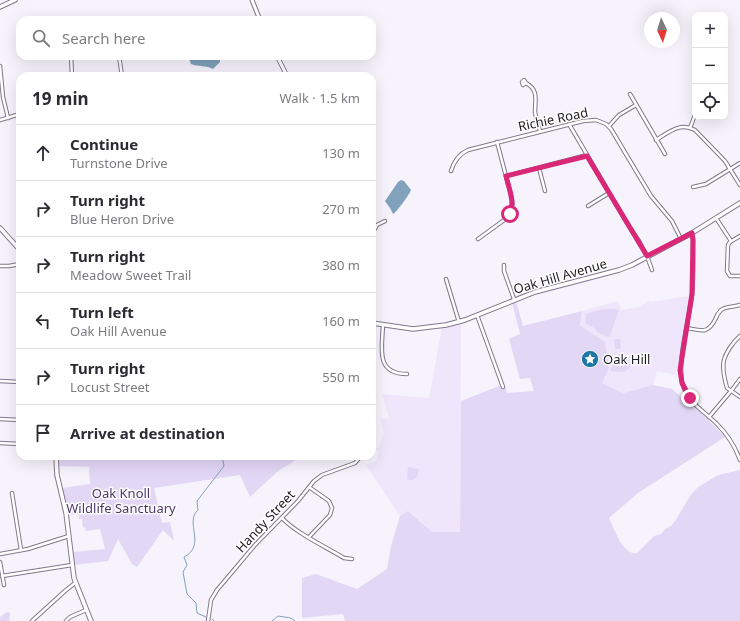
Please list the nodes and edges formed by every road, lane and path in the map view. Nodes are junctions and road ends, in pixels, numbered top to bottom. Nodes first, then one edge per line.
1 (15, 0) edge
2 (252, 0) edge
3 (10, 1) edge
4 (0, 7) edge
5 (258, 16) edge
6 (71, 60) edge
7 (120, 60) edge
8 (279, 60) edge
9 (0, 66) edge
10 (72, 72) edge
11 (121, 72) edge
12 (285, 72) edge
13 (526, 83) dead end
14 (630, 94) dead end
15 (636, 105) junction
16 (16, 115) edge
17 (8, 118) junction
18 (0, 120) edge
19 (693, 120) edge
20 (569, 124) junction
21 (609, 126) junction
22 (690, 128) junction
23 (540, 131) junction
24 (656, 140) junction
25 (497, 142) junction
26 (665, 154) dead end
27 (587, 156) junction
28 (740, 163) edge
29 (539, 168) junction
30 (730, 169) junction
31 (451, 171) dead end
32 (506, 176) junction
33 (740, 184) edge
34 (693, 187) dead end
35 (546, 191) dead end
36 (609, 193) junction
37 (740, 203) edge
38 (588, 206) dead end
39 (716, 217) junction
40 (385, 222) dead end
41 (376, 227) edge
42 (0, 228) edge
43 (692, 233) junction
44 (740, 236) edge
45 (478, 239) dead end
46 (681, 239) junction
47 (731, 241) junction
48 (16, 246) edge
49 (647, 256) junction
50 (16, 265) edge
51 (504, 265) dead end
52 (0, 266) edge
53 (652, 270) dead end
54 (740, 276) edge
55 (446, 279) dead end
56 (514, 299) junction
57 (740, 305) edge
58 (477, 315) junction
59 (459, 322) junction
60 (376, 323) edge
61 (383, 324) junction
62 (687, 328) junction
63 (740, 336) edge
64 (407, 374) dead end
65 (740, 379) edge
66 (0, 380) edge
67 (16, 382) edge
68 (503, 387) dead end
69 (731, 392) junction
70 (740, 397) edge
71 (708, 416) junction
72 (0, 419) edge
73 (16, 420) edge
74 (0, 442) edge
75 (16, 444) edge
76 (740, 446) edge
77 (735, 449) junction
78 (56, 460) edge
79 (357, 460) edge
80 (740, 460) edge
81 (309, 487) junction
82 (12, 493) dead end
83 (282, 518) junction
84 (69, 536) junction
85 (309, 537) junction
86 (21, 550) junction
87 (0, 554) edge
88 (352, 559) dead end
89 (0, 562) edge
90 (72, 565) junction
91 (2, 576) junction
92 (75, 583) junction
93 (4, 585) dead end
94 (86, 610) junction
95 (32, 621) edge
96 (66, 621) edge
97 (91, 621) edge
98 (208, 621) edge

1 - 3 main road
2 - 5 street
3 - 4 main road
6 - 10 street
7 - 11 street
8 - 12 street
9 - 17 street
13 - 23 street
14 - 15 street
15 - 21 street
15 - 24 street
16 - 17 street
17 - 18 street
19 - 22 street
20 - 21 street, Richie Road
20 - 23 street, Richie Road
20 - 27 street
21 - 46 street
22 - 24 street
22 - 30 street
23 - 25 street, Richie Road
24 - 26 street
25 - 31 street, Richie Road
25 - 32 street
27 - 29 street
27 - 36 street
28 - 30 street
29 - 32 street
29 - 35 street
30 - 33 street
30 - 34 street
32 - 45 street
36 - 38 street
36 - 49 street
37 - 39 main road, Oak Hill Avenue
39 - 43 main road, Oak Hill Avenue
39 - 47 street
40 - 41 street
42 - 48 main road
43 - 46 main road, Oak Hill Avenue
43 - 62 street
44 - 47 street
46 - 49 main road, Oak Hill Avenue
47 - 54 street
49 - 53 street
49 - 56 main road, Oak Hill Avenue
50 - 52 street
51 - 56 street
55 - 59 street
56 - 58 main road, Oak Hill Avenue
57 - 62 street
58 - 59 main road, Oak Hill Avenue
58 - 68 street
59 - 61 main road, Oak Hill Avenue
60 - 61 main road, Oak Hill Avenue
61 - 64 street
62 - 71 street
63 - 69 street
65 - 69 street
66 - 67 street
69 - 70 street
69 - 71 street
71 - 77 street
72 - 73 street
74 - 75 street
76 - 77 street
77 - 80 street
78 - 84 main road
79 - 81 street, Handy Street
81 - 83 street, Handy Street
81 - 85 street
82 - 86 street
83 - 85 street
83 - 98 street, Handy Street
84 - 86 street
84 - 90 main road
85 - 88 street
86 - 87 street
89 - 91 street
90 - 91 street
90 - 92 main road
91 - 93 street
92 - 94 main road
92 - 95 street
94 - 96 street
94 - 97 main road

